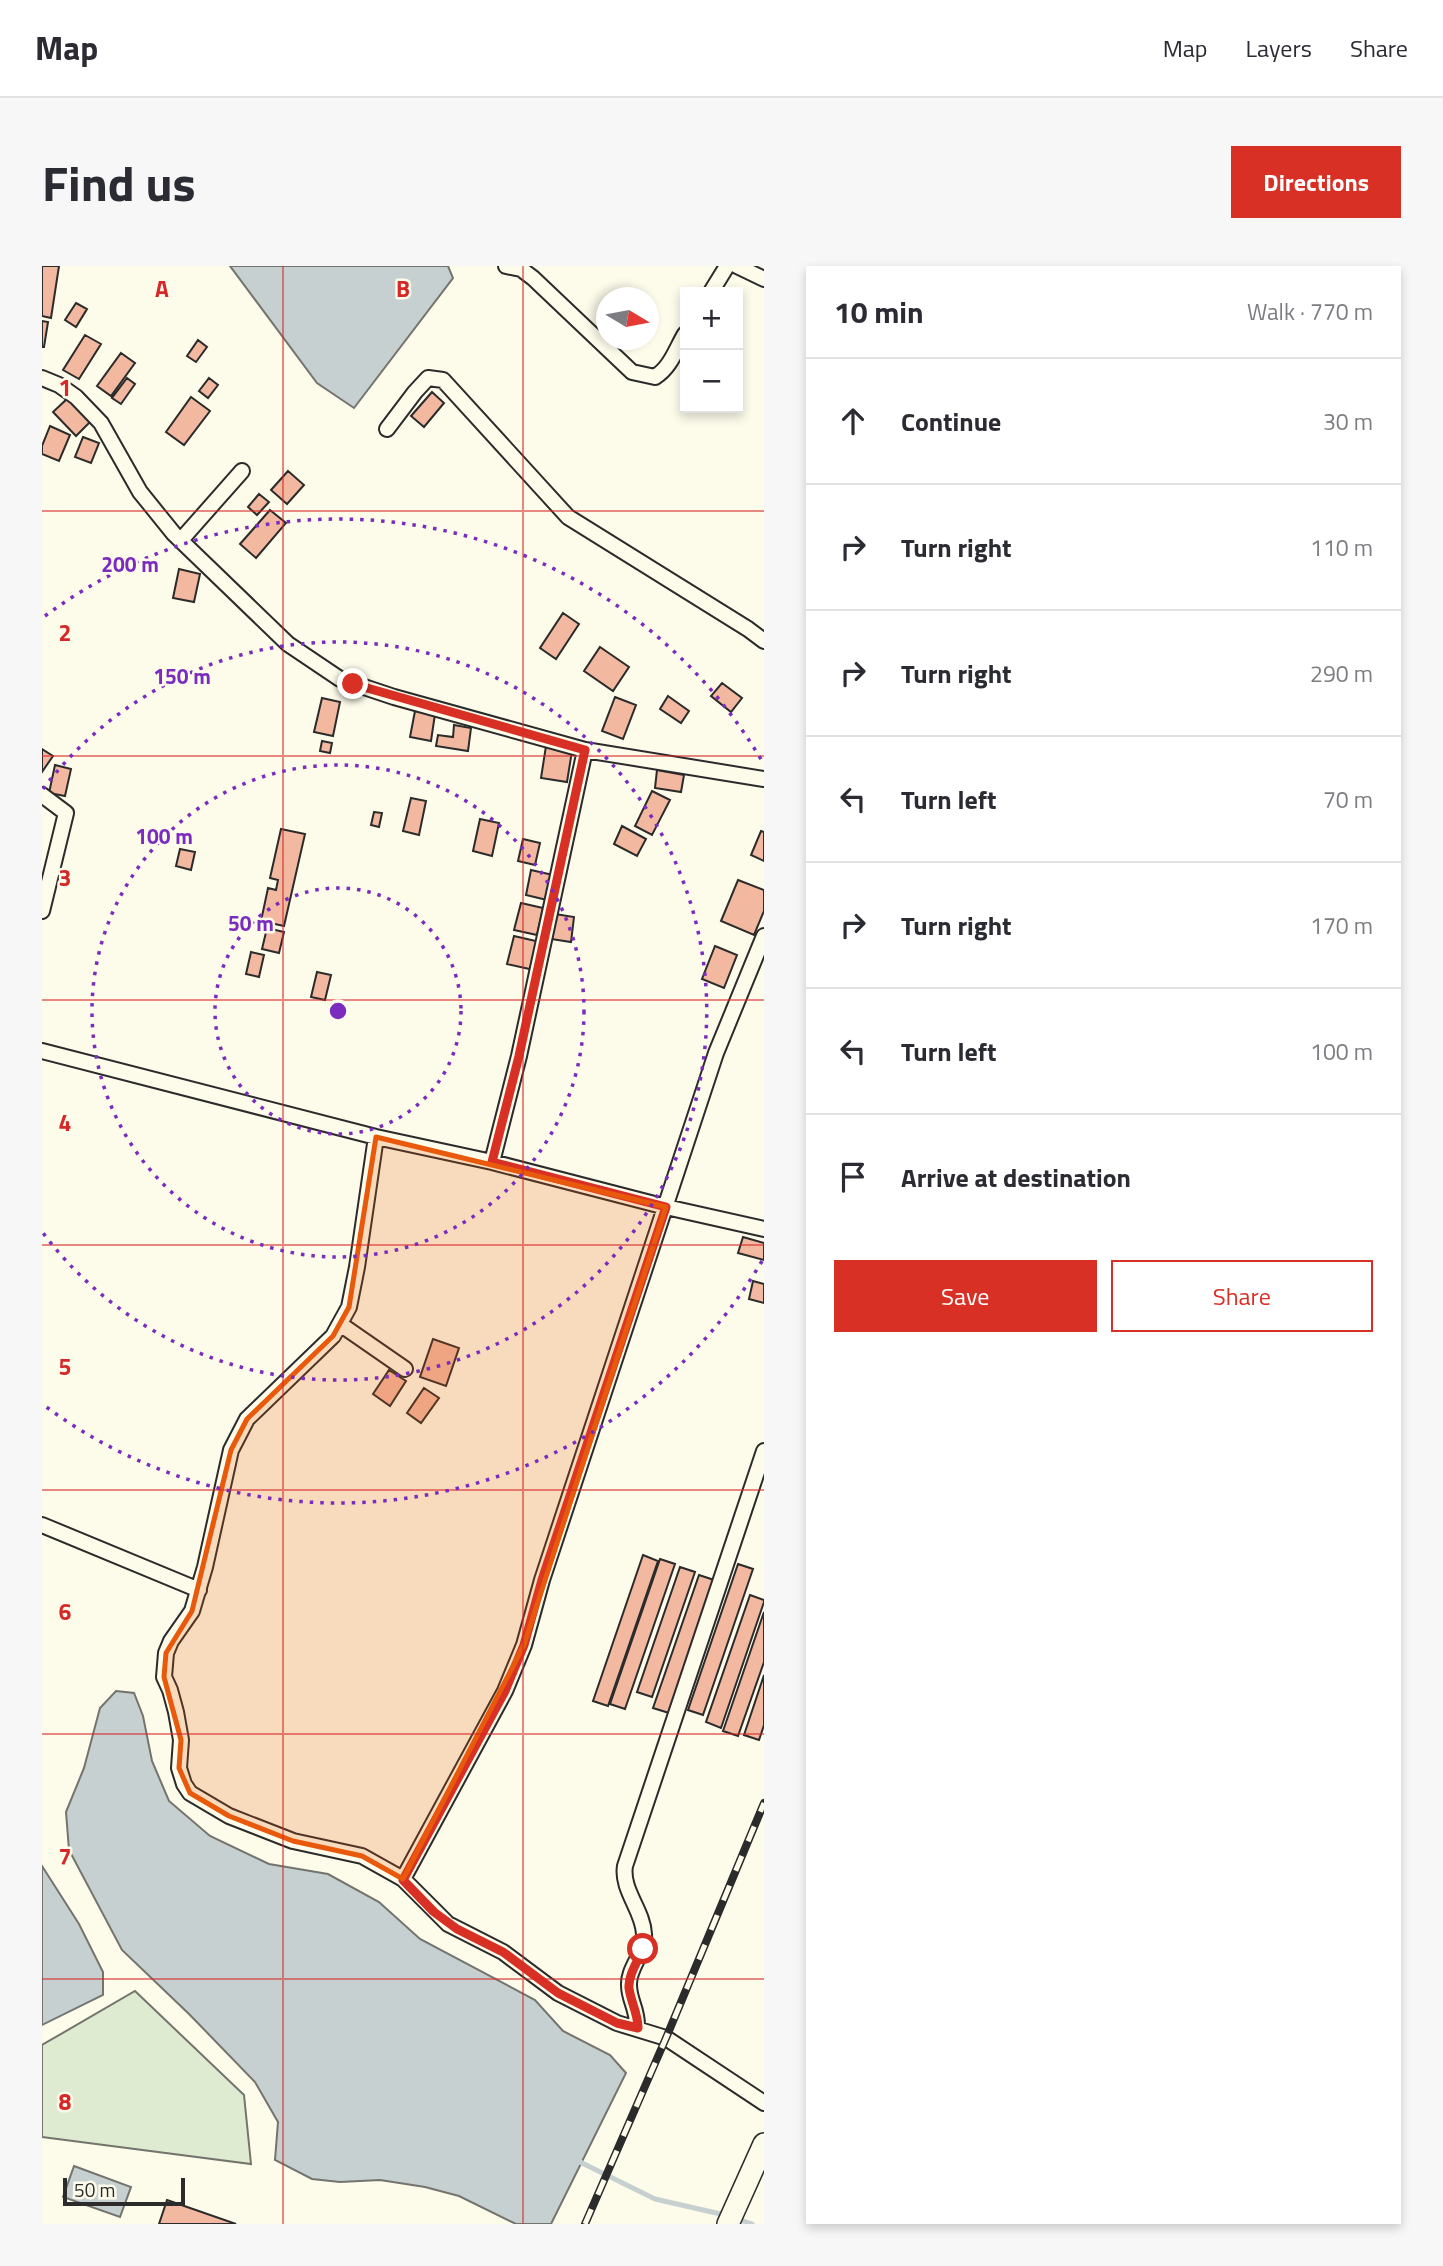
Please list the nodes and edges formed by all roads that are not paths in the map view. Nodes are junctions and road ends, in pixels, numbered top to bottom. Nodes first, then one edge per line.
1 (506, 266) edge
2 (727, 266) edge
3 (737, 266) edge
4 (764, 279) edge
5 (714, 287) edge
6 (680, 343) edge
7 (42, 378) edge
8 (387, 429) dead end
9 (242, 471) dead end
10 (181, 540) junction
11 (764, 641) edge
12 (585, 750) junction
13 (764, 779) edge
14 (42, 795) edge
15 (42, 911) edge
16 (764, 936) edge
17 (42, 1051) edge
18 (376, 1137) junction
19 (492, 1162) junction
20 (666, 1207) junction
21 (764, 1229) edge
22 (340, 1324) junction
23 (405, 1369) dead end
24 (764, 1451) edge
25 (42, 1525) edge
26 (199, 1590) junction
27 (403, 1880) junction
28 (638, 2028) junction
29 (764, 2103) edge
30 (764, 2144) edge
31 (728, 2224) edge

1 - 6 street
2 - 5 street
3 - 4 street
7 - 10 street
8 - 11 street
9 - 10 street
10 - 12 street
12 - 13 street
12 - 19 street
14 - 15 street
16 - 20 street
17 - 18 street
18 - 19 street
18 - 22 street
19 - 20 street
20 - 21 street
20 - 27 street
22 - 23 street
22 - 26 street
24 - 28 street
25 - 26 street
26 - 27 street
27 - 28 street
28 - 29 street
30 - 31 main road

